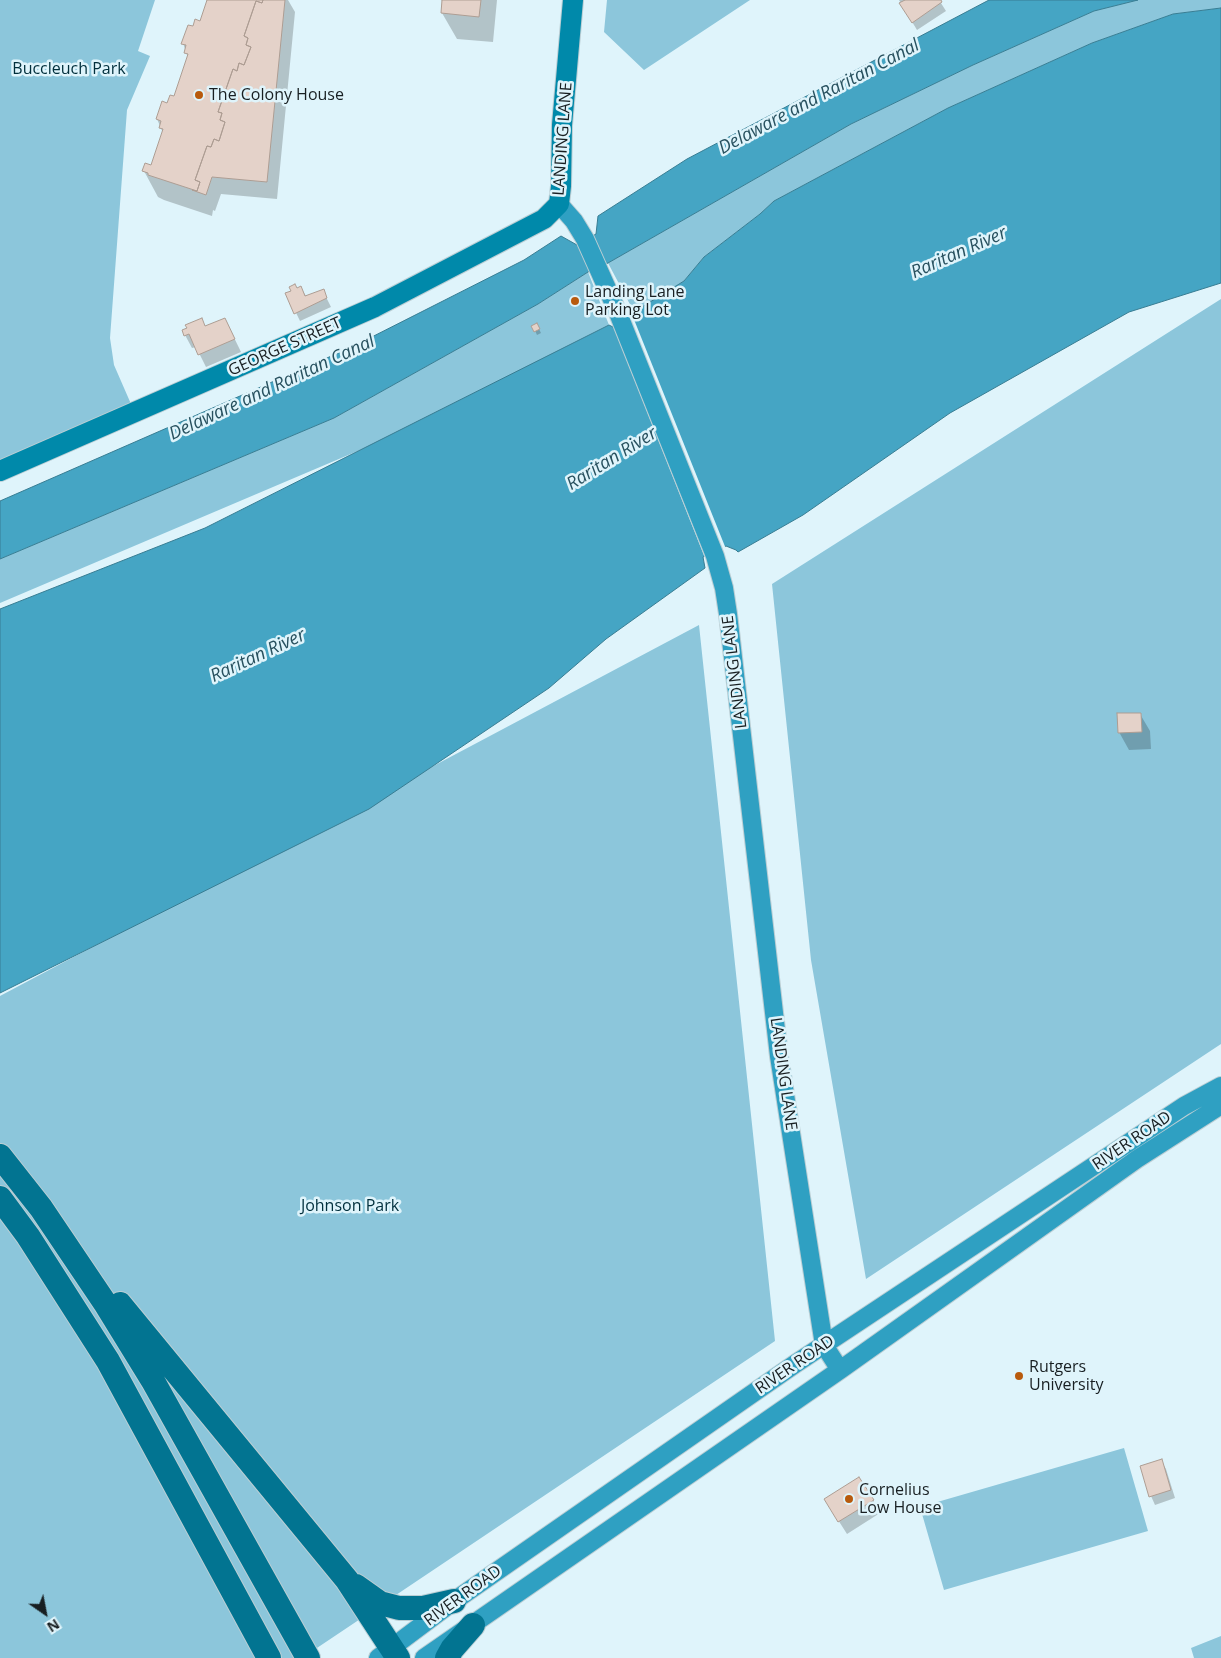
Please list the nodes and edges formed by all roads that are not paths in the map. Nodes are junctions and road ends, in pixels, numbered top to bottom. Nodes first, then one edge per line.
1 (573, 0) edge
2 (559, 204) junction
3 (0, 471) edge
4 (1221, 1086) edge
5 (1221, 1105) edge
6 (0, 1156) edge
7 (0, 1198) edge
8 (109, 1300) junction
9 (824, 1345) junction
10 (840, 1370) junction
11 (347, 1580) junction
12 (454, 1601) junction
13 (473, 1625) junction
14 (389, 1655) edge
15 (269, 1658) edge
16 (308, 1658) edge
17 (424, 1658) edge
18 (447, 1658) edge

1 - 2 main road, LANDING LANE
2 - 3 main road, GEORGE STREET
2 - 9 main road, LANDING LANE
4 - 9 main road, RIVER ROAD
5 - 10 main road, RIVER ROAD
6 - 8 highway
7 - 15 highway
8 - 11 highway
8 - 16 highway
9 - 10 main road, LANDING LANE
9 - 12 main road, RIVER ROAD
10 - 13 main road, RIVER ROAD
11 - 12 highway
11 - 14 highway
12 - 14 main road, RIVER ROAD
13 - 17 main road, RIVER ROAD
13 - 18 highway

